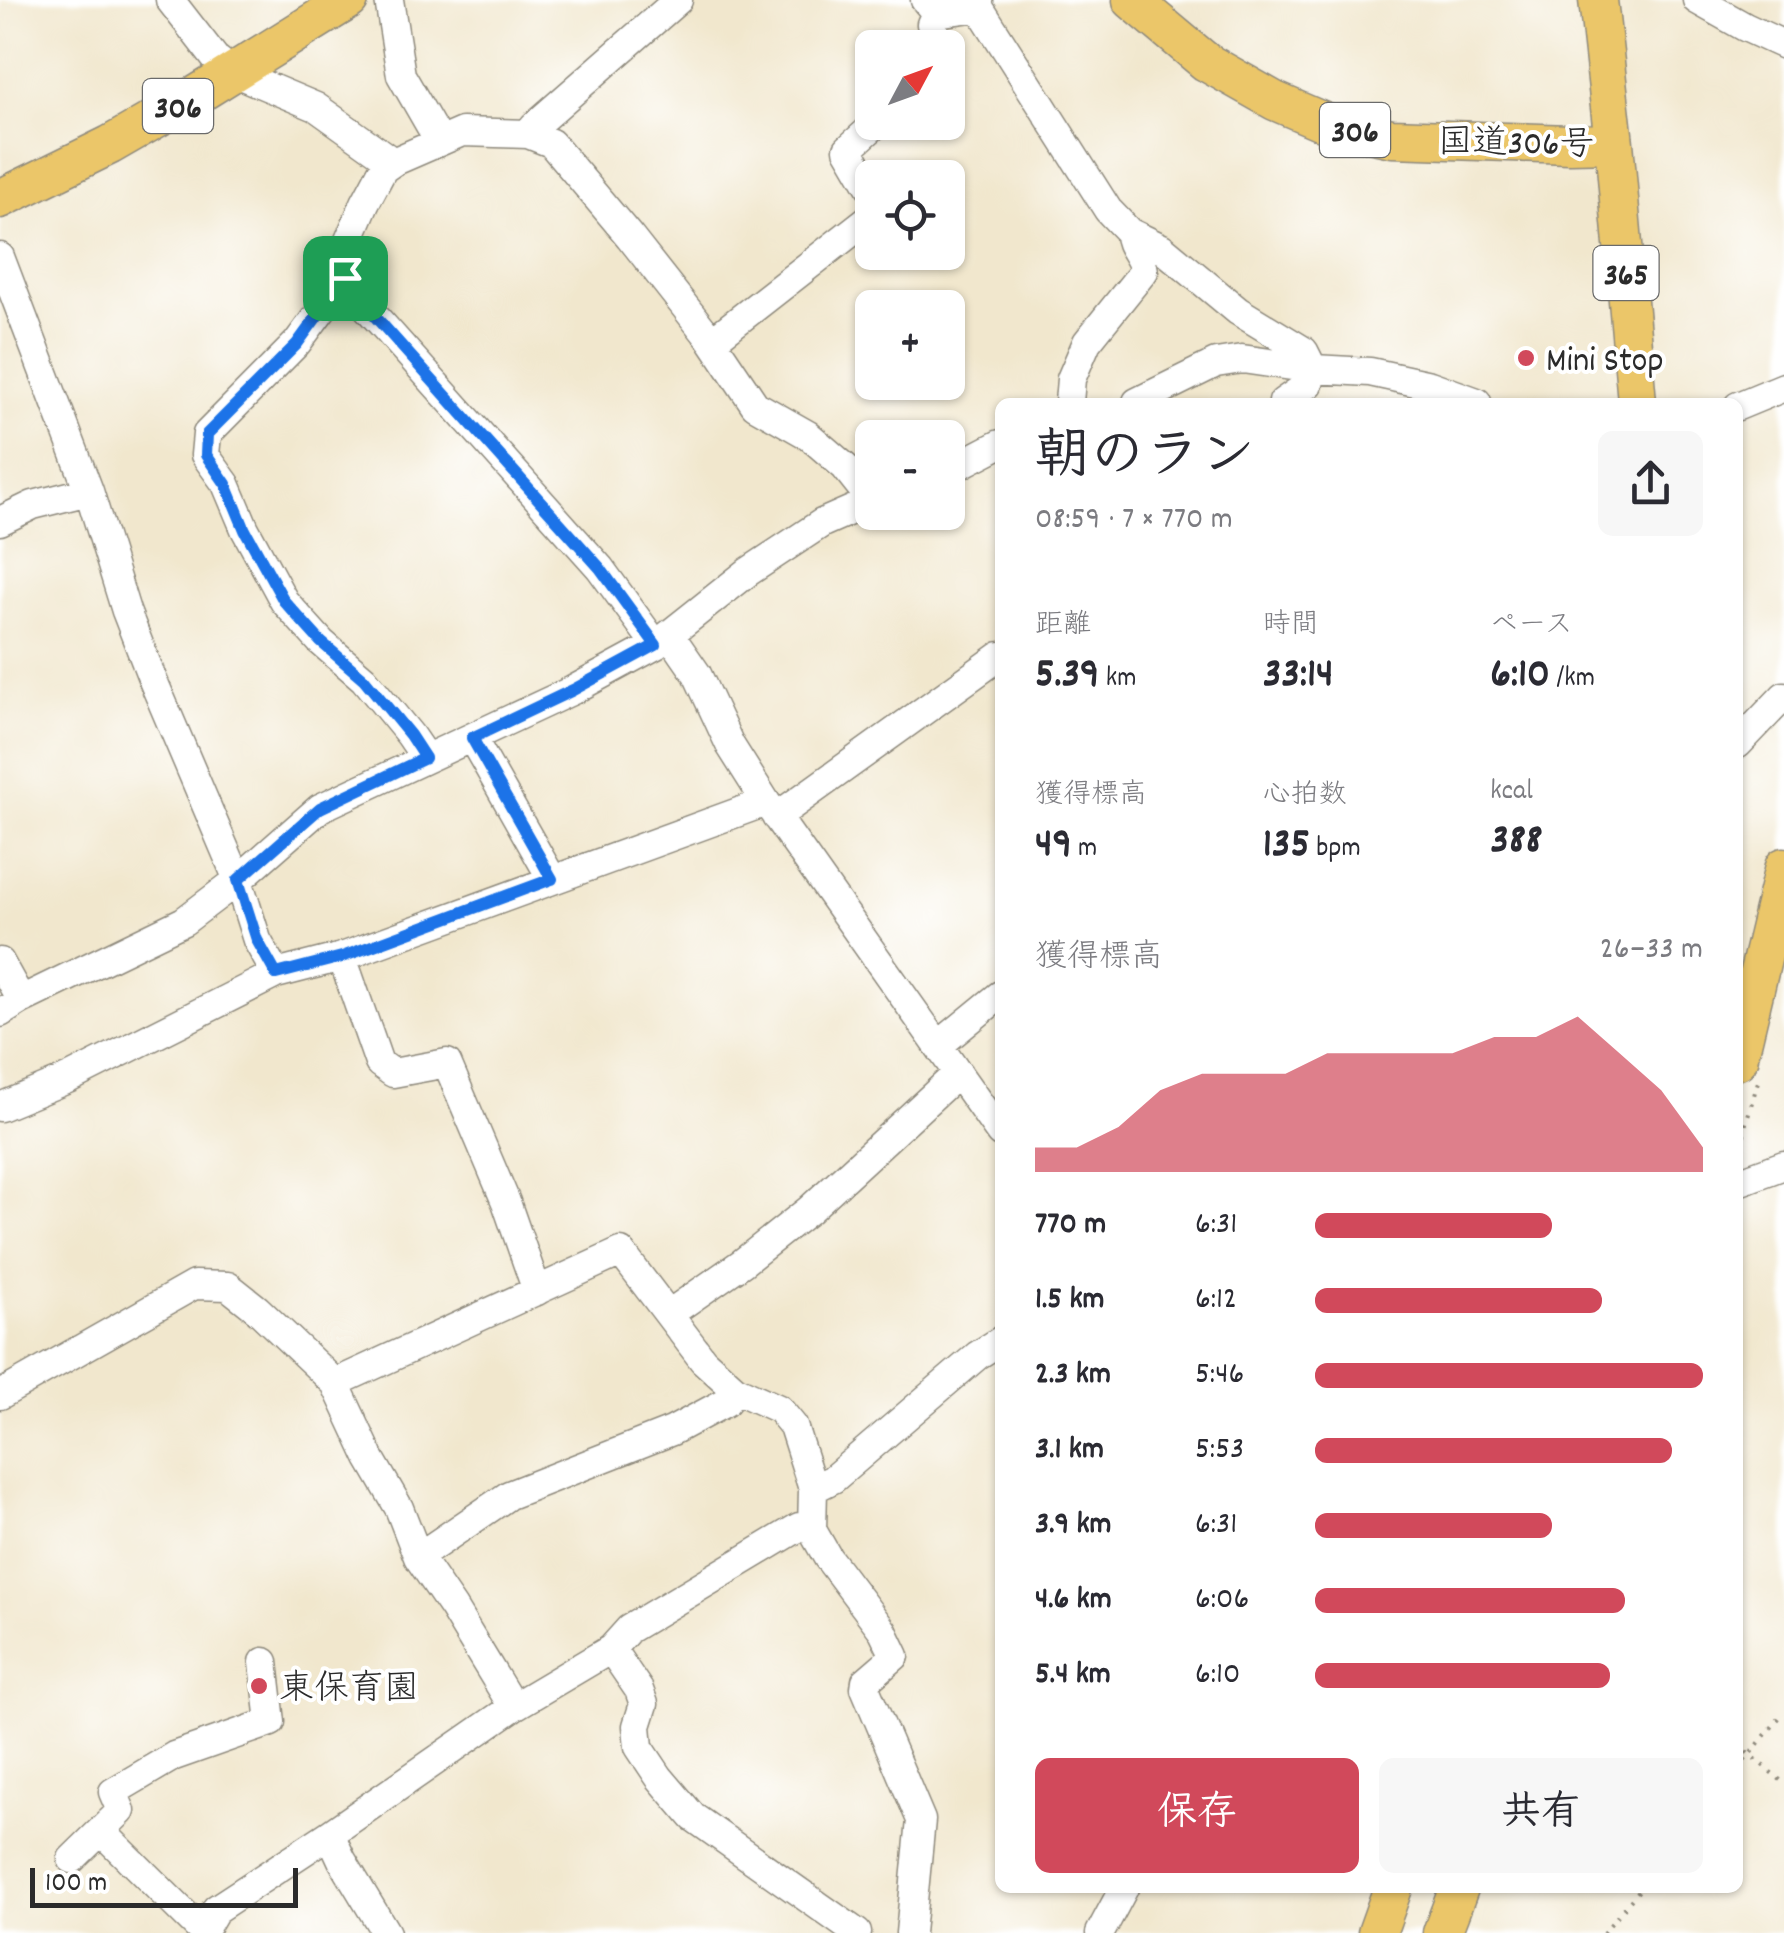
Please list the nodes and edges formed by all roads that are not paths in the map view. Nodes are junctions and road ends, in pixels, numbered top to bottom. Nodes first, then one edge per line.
1 (170, 0) edge
2 (349, 0) edge
3 (388, 0) edge
4 (678, 0) edge
5 (1132, 0) edge
6 (1598, 0) edge
7 (1697, 0) edge
8 (979, 4) edge
9 (930, 6) edge
10 (1784, 45) edge
11 (233, 72) junction
12 (528, 134) junction
13 (858, 140) edge
14 (439, 141) junction
15 (1614, 143) junction
16 (855, 161) edge
17 (393, 162) junction
18 (0, 198) edge
19 (855, 229) edge
20 (1129, 232) junction
21 (0, 257) edge
22 (345, 278) junction
23 (712, 341) junction
24 (1313, 369) junction
25 (1784, 387) edge
26 (1069, 398) edge
27 (1146, 398) edge
28 (1289, 398) edge
29 (1466, 398) edge
30 (1638, 398) edge
31 (1743, 404) edge
32 (995, 446) edge
33 (965, 462) edge
34 (855, 479) edge
35 (90, 491) junction
36 (855, 508) edge
37 (0, 521) edge
38 (663, 640) junction
39 (995, 659) edge
40 (1784, 696) edge
41 (472, 738) junction
42 (1743, 739) edge
43 (425, 758) junction
44 (771, 809) junction
45 (1784, 867) edge
46 (552, 879) junction
47 (238, 880) junction
48 (342, 957) junction
49 (0, 962) edge
50 (276, 974) junction
51 (995, 999) edge
52 (10, 1007) edge
53 (938, 1045) junction
54 (1749, 1067) edge
55 (958, 1073) junction
56 (0, 1107) edge
57 (995, 1126) edge
58 (1784, 1164) edge
59 (1743, 1179) edge
60 (537, 1291) junction
61 (669, 1314) junction
62 (995, 1344) edge
63 (335, 1383) junction
64 (735, 1389) junction
65 (0, 1395) edge
66 (813, 1490) junction
67 (812, 1530) junction
68 (418, 1557) junction
69 (611, 1649) junction
70 (264, 1662) dead end
71 (513, 1707) junction
72 (100, 1831) junction
73 (330, 1834) junction
74 (72, 1859) dead end
75 (1121, 1893) edge
76 (1392, 1893) edge
77 (1457, 1893) edge
78 (202, 1932) edge
79 (386, 1933) edge
80 (858, 1933) edge
81 (910, 1933) edge
82 (1100, 1933) edge
83 (1377, 1933) edge
84 (1442, 1933) edge

1 - 11 street
2 - 11 highway, 306
3 - 14 street
4 - 12 street
5 - 15 highway, 国道306号 / 306
6 - 15 highway, 国道306号
7 - 10 street
8 - 9 street
8 - 20 street
11 - 17 street
11 - 18 highway, 306
12 - 14 street
12 - 23 street
13 - 16 street
14 - 17 street
15 - 30 highway, 365
17 - 22 street
19 - 23 street
20 - 24 street
20 - 26 street
21 - 35 street
22 - 38 street
22 - 43 street
23 - 34 street
24 - 27 street
24 - 28 street
24 - 29 street
25 - 31 street
32 - 33 street
35 - 37 street
35 - 47 street
36 - 38 street
38 - 41 street
38 - 44 street
39 - 44 street
40 - 42 street
41 - 43 street
41 - 46 street
43 - 47 street
44 - 46 street
44 - 53 street
45 - 54 highway
46 - 48 street
47 - 50 street
47 - 52 street
48 - 50 street
48 - 60 street
49 - 52 street
50 - 56 street
51 - 53 street
53 - 55 street
55 - 57 street
55 - 61 street
58 - 59 street
60 - 61 street
60 - 63 street
61 - 64 street
62 - 66 street
63 - 65 street
63 - 68 street
64 - 66 street
64 - 68 street
66 - 67 street
67 - 69 street
67 - 81 street
68 - 71 street
69 - 71 street
69 - 80 street
70 - 72 street
71 - 73 street
72 - 74 street
72 - 78 street
73 - 78 street
73 - 79 street
75 - 82 street
76 - 83 highway
77 - 84 highway

